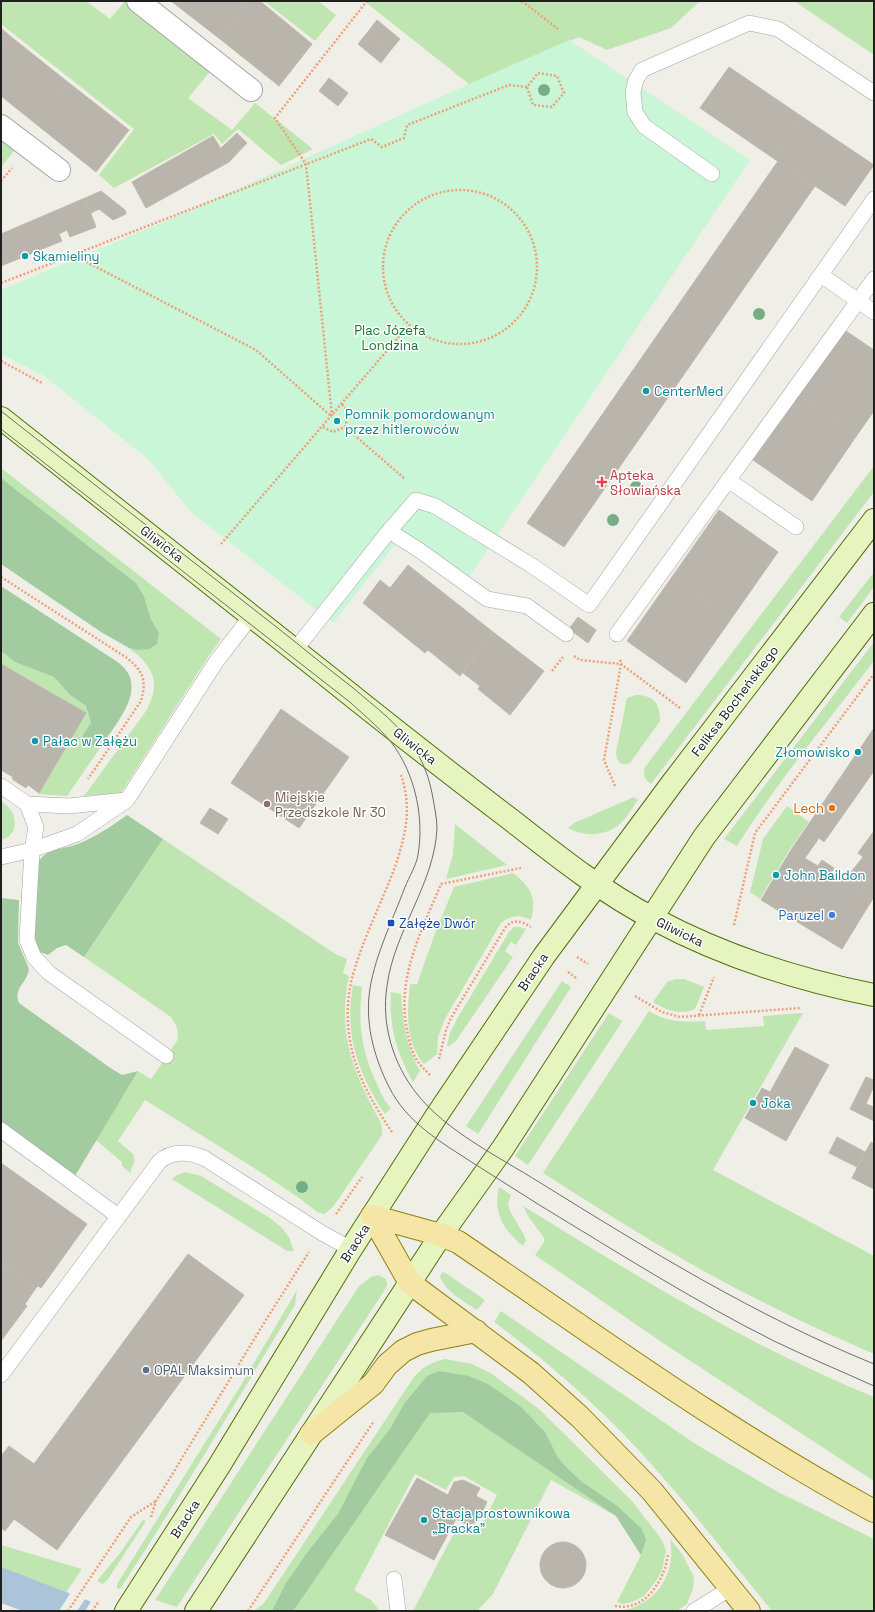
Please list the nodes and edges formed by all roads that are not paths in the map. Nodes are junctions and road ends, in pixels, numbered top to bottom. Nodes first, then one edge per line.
1 (138, 1) edge
2 (252, 90) dead end
3 (874, 93) edge
4 (1, 126) edge
5 (59, 170) dead end
6 (712, 174) dead end
7 (874, 199) edge
8 (820, 275) junction
9 (874, 279) edge
10 (858, 301) junction
11 (874, 312) edge
12 (1, 418) edge
13 (728, 480) junction
14 (874, 520) edge
15 (796, 528) dead end
16 (389, 531) junction
17 (874, 614) edge
18 (252, 615) junction
19 (566, 634) dead end
20 (617, 634) road end
21 (295, 650) junction
22 (1, 786) edge
23 (127, 800) junction
24 (27, 804) junction
25 (32, 850) junction
26 (1, 857) edge
27 (597, 884) junction
28 (651, 918) junction
29 (874, 995) edge
30 (166, 1056) dead end
31 (1, 1130) edge
32 (118, 1216) junction
33 (372, 1216) junction
34 (441, 1235) junction
35 (351, 1249) junction
36 (410, 1283) junction
37 (476, 1331) junction
38 (1, 1375) edge
39 (311, 1434) junction
40 (874, 1512) edge
41 (394, 1579) dead end
42 (731, 1588) junction
43 (132, 1602) edge
44 (196, 1611) edge
45 (398, 1611) edge
46 (694, 1611) edge
47 (749, 1611) edge

1 - 2 street
3 - 6 lane
4 - 5 street
7 - 8 lane
8 - 10 lane
8 - 16 lane
9 - 10 lane
10 - 11 lane
10 - 13 lane
12 - 18 main road, Gliwicka
13 - 15 lane
13 - 20 lane
14 - 27 main road, Feliksa Bocheńskiego
16 - 19 lane
16 - 21 lane
17 - 28 main road
18 - 21 main road, Gliwicka
18 - 23 lane
21 - 27 main road, Gliwicka
22 - 24 lane
23 - 24 lane
23 - 25 lane
24 - 25 lane
25 - 26 lane
25 - 30 lane
27 - 28 main road, Gliwicka
27 - 33 main road, Bracka
28 - 29 main road, Gliwicka
28 - 34 main road
31 - 32 lane
32 - 35 lane
32 - 38 lane
33 - 34 main road
33 - 35 main road, Bracka
33 - 36 main road
34 - 36 main road
34 - 40 main road
35 - 43 main road, Bracka
36 - 37 main road
36 - 39 main road
37 - 39 main road
37 - 42 main road
39 - 44 main road
41 - 45 lane
42 - 46 lane
42 - 47 main road

